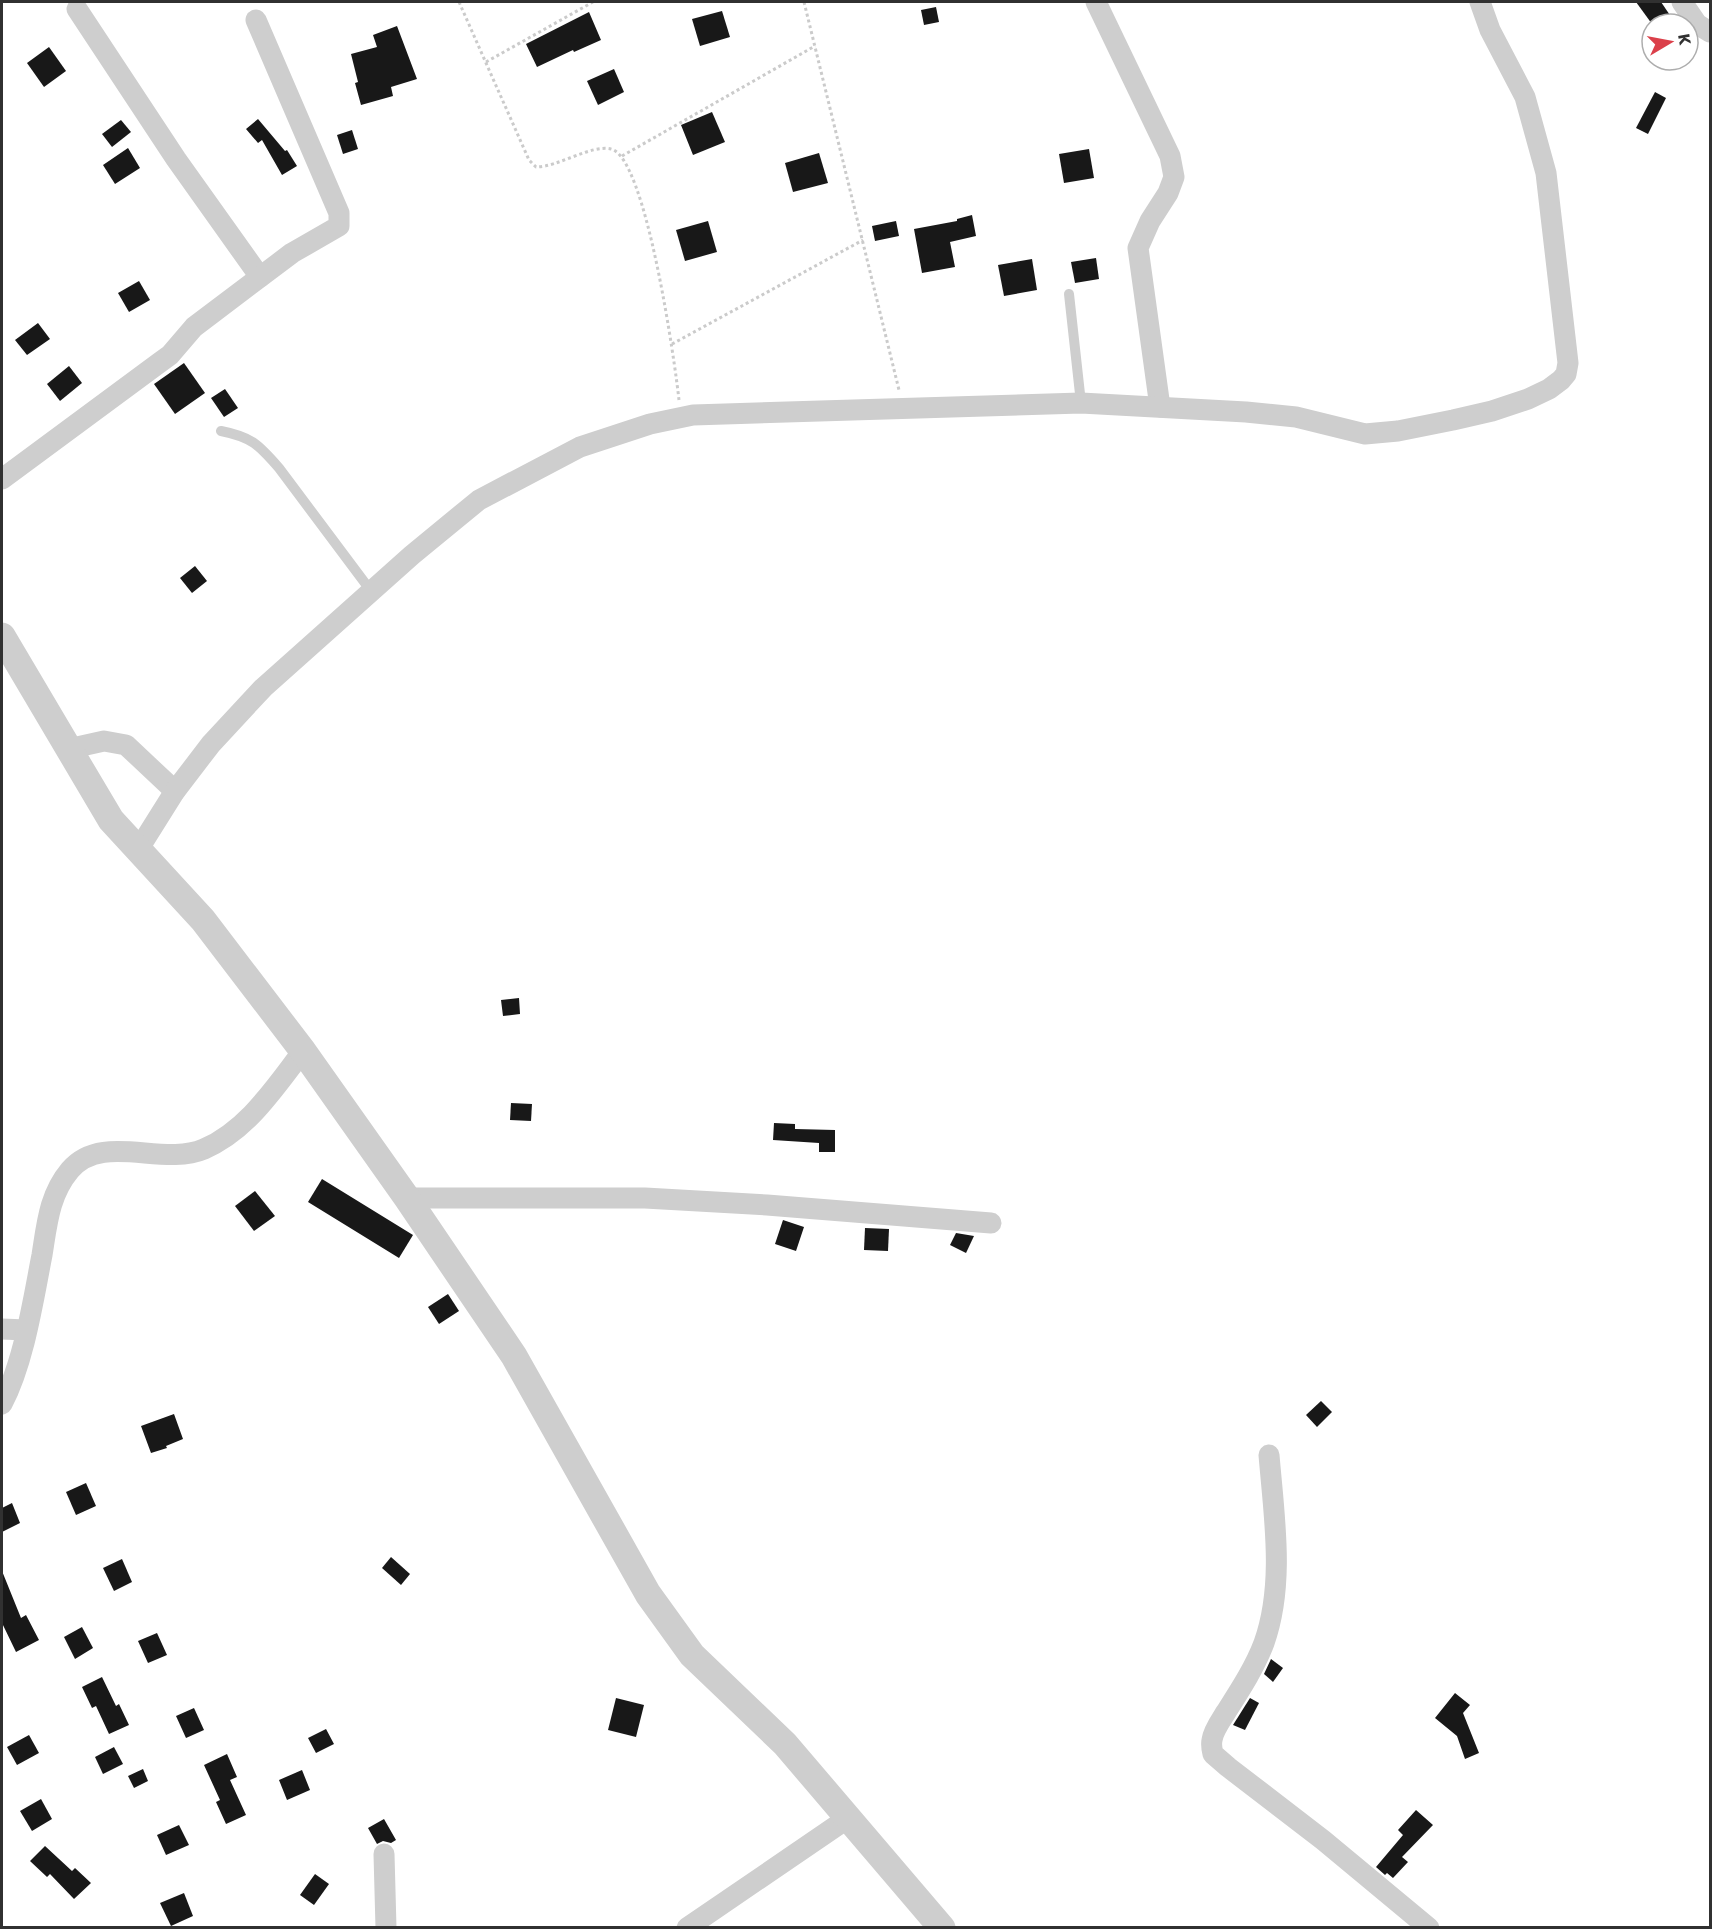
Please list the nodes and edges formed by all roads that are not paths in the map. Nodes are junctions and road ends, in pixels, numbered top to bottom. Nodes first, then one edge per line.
1 (1096, 2) edge
2 (1480, 2) edge
3 (1682, 2) edge
4 (77, 9) dead end
5 (256, 20) dead end
6 (1710, 32) edge
7 (260, 277) junction
8 (1068, 294) dead end
9 (1081, 403) junction
10 (1160, 407) junction
11 (221, 430) dead end
12 (2, 479) edge
13 (371, 591) junction
14 (2, 636) edge
15 (68, 749) junction
16 (175, 791) junction
17 (138, 850) junction
18 (303, 1051) junction
19 (407, 1198) junction
20 (992, 1222) dead end
21 (2, 1329) edge
22 (26, 1330) junction
23 (2, 1404) edge
24 (1269, 1455) dead end
25 (848, 1818) junction
26 (384, 1854) dead end
27 (386, 1928) edge
28 (687, 1928) edge
29 (942, 1928) edge
30 (1429, 1928) edge

1 - 10 street
2 - 10 street
3 - 6 street
4 - 7 street
5 - 7 street
7 - 12 street
8 - 9 lane
9 - 10 street
9 - 13 street
11 - 13 lane
13 - 16 street
14 - 15 street
15 - 16 street
15 - 17 street
16 - 17 street
17 - 18 street
18 - 19 street
18 - 22 street
19 - 20 street
19 - 25 street
21 - 22 street
22 - 23 street
24 - 30 street
25 - 28 street
25 - 29 street
26 - 27 street

